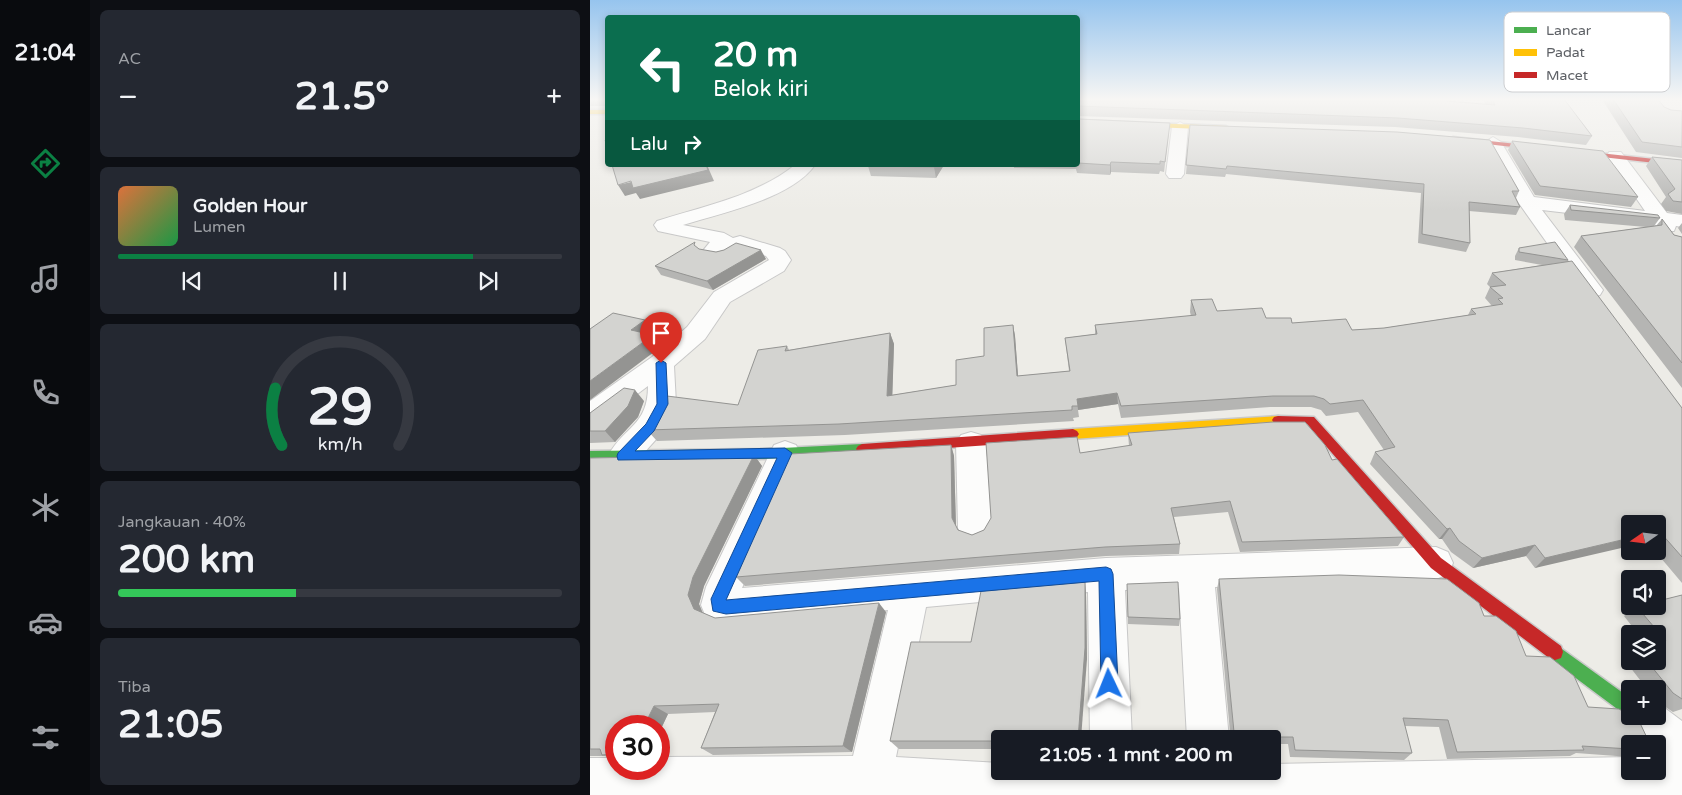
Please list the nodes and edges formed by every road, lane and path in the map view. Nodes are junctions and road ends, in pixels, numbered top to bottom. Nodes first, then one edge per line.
1 (1179, 136) edge
2 (1445, 138) edge
3 (1493, 142) junction
4 (1615, 156) junction
5 (1682, 164) edge
6 (804, 167) edge
7 (1175, 174) dead end
8 (1527, 202) junction
9 (1660, 218) junction
10 (1682, 220) edge
11 (1674, 240) edge
12 (1607, 310) edge
13 (661, 363) junction
14 (590, 416) edge
15 (971, 443) junction
16 (785, 453) junction
17 (590, 456) edge
18 (623, 456) junction
19 (975, 528) dead end
20 (1436, 563) junction
21 (1196, 571) junction
22 (1106, 574) junction
23 (911, 590) junction
24 (1621, 701) edge
25 (1653, 725) edge
26 (1111, 730) edge
27 (1207, 730) edge
28 (1682, 747) edge
29 (870, 778) junction
30 (1682, 778) edge
31 (1281, 779) edge
32 (590, 780) edge
33 (1195, 780) edge
34 (1097, 786) edge

1 - 7 street
2 - 3 street
3 - 4 street
3 - 8 street
4 - 5 street
4 - 9 street
6 - 13 street
8 - 9 street
8 - 12 street
9 - 10 street
9 - 11 street
13 - 14 street
13 - 18 street
15 - 16 street
15 - 19 street
15 - 20 street
16 - 18 street
16 - 23 street
17 - 18 street
20 - 21 street
20 - 24 street
21 - 22 street
21 - 27 street
22 - 23 street
22 - 26 street
23 - 29 street
25 - 28 street
29 - 32 street
29 - 34 street
30 - 31 street
33 - 34 street

